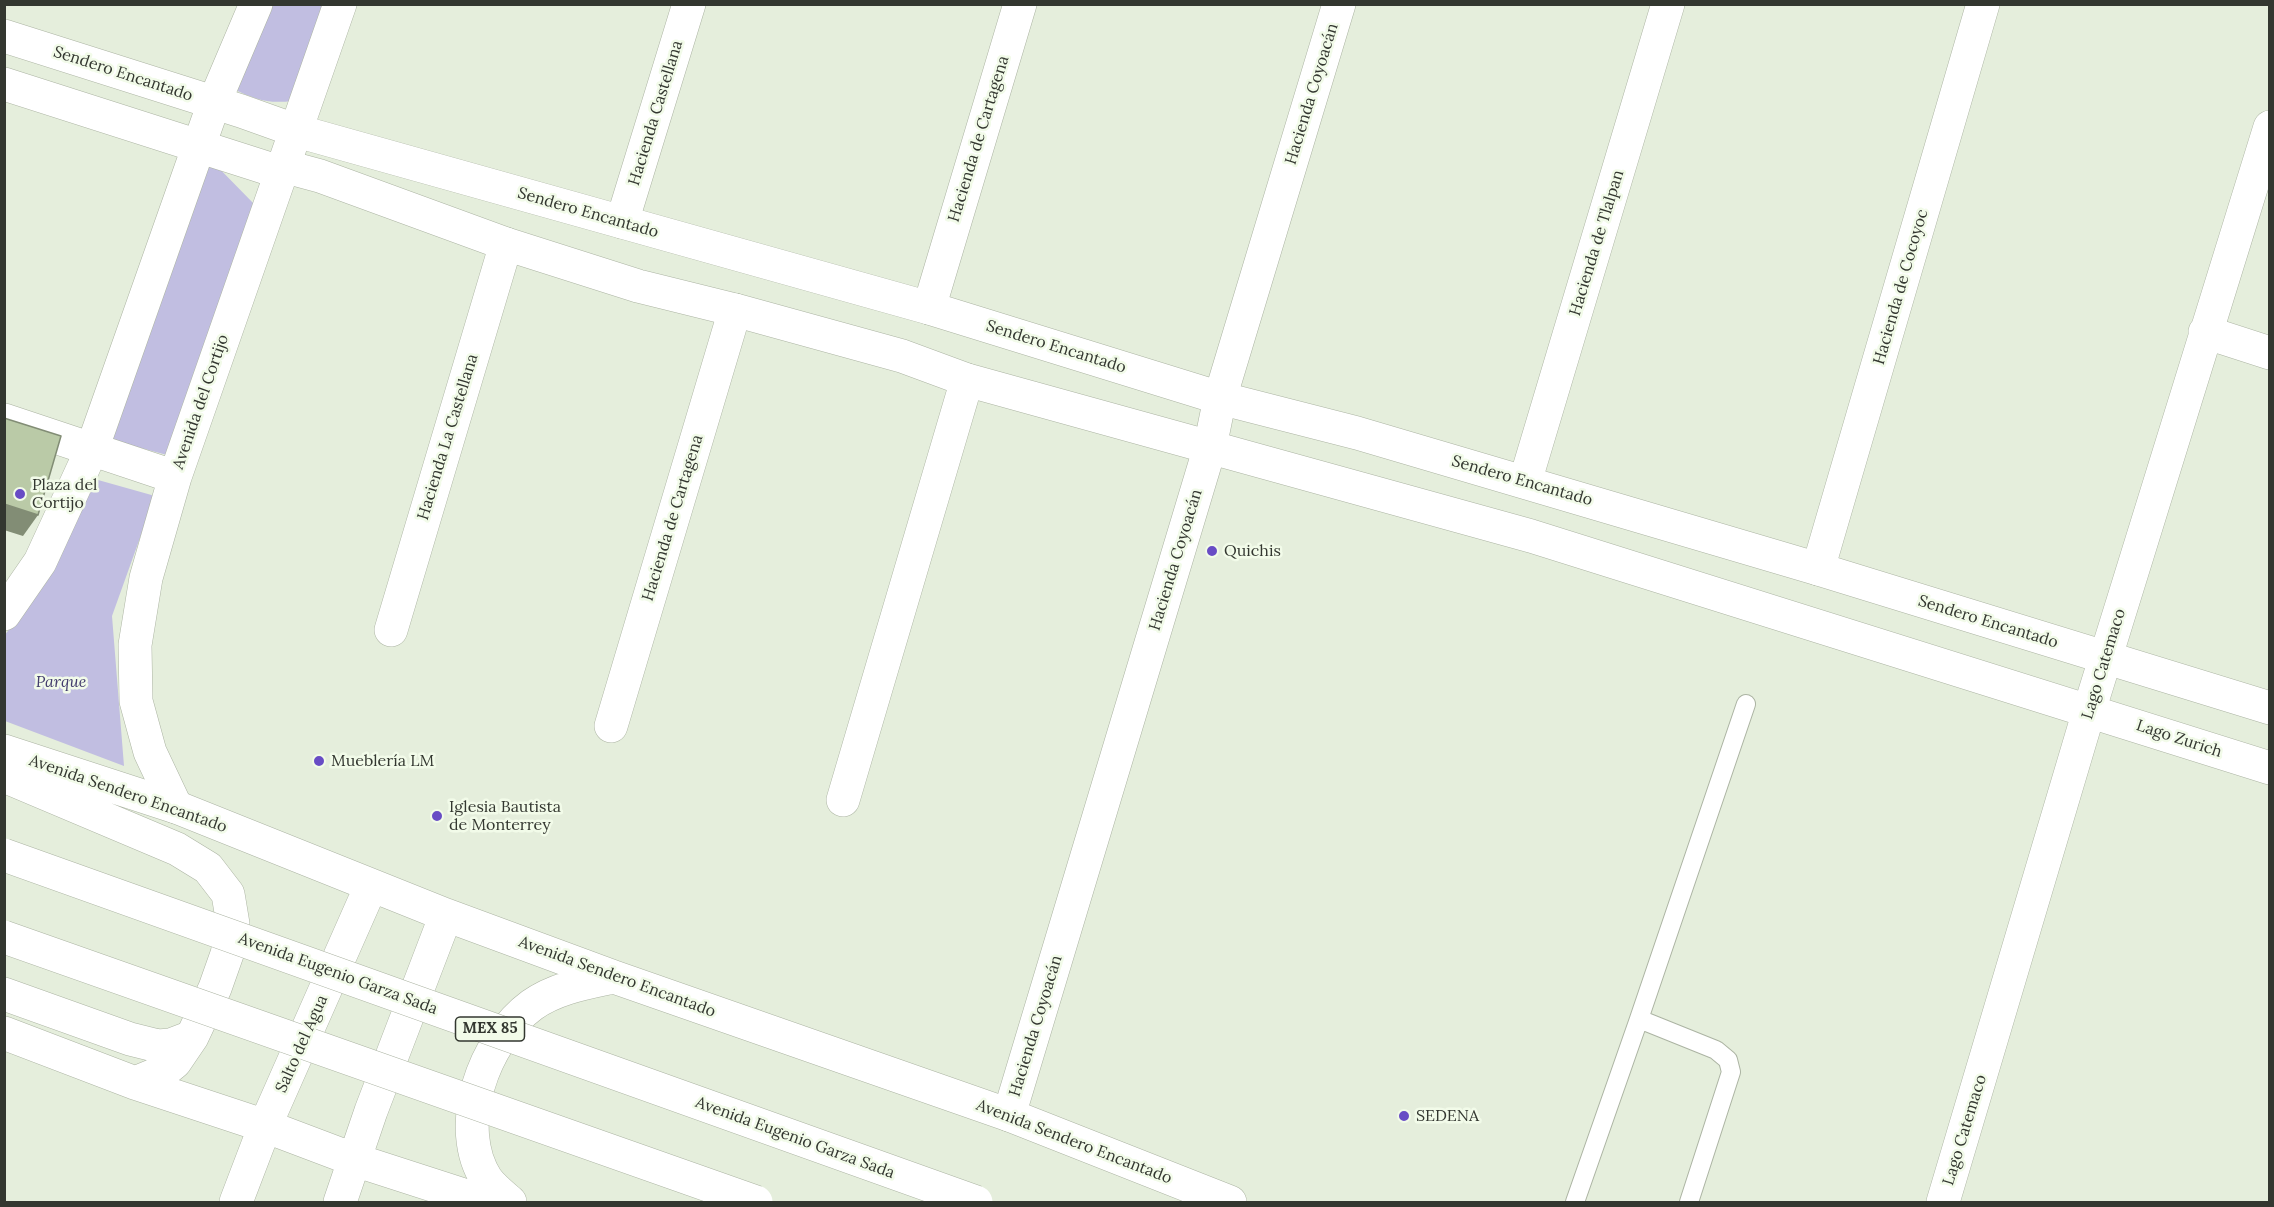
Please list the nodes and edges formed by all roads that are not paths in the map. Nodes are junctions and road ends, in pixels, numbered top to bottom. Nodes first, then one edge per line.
1 (256, 4) edge
2 (340, 4) edge
3 (689, 4) edge
4 (1020, 4) edge
5 (1338, 4) edge
6 (1668, 4) edge
7 (1983, 4) edge
8 (4, 36) edge
9 (4, 84) edge
10 (214, 103) junction
11 (2270, 127) edge
12 (297, 131) junction
13 (199, 147) junction
14 (283, 166) junction
15 (622, 222) junction
16 (506, 244) junction
17 (928, 308) junction
18 (735, 310) junction
19 (2205, 332) junction
20 (2270, 353) edge
21 (967, 380) junction
22 (1220, 398) junction
23 (4, 420) edge
24 (1210, 447) junction
25 (92, 449) junction
26 (175, 477) junction
27 (1526, 482) junction
28 (1818, 570) junction
29 (4, 614) edge
30 (391, 630) dead end
31 (2106, 659) junction
32 (1746, 704) dead end
33 (2270, 708) edge
34 (2089, 711) junction
35 (611, 726) dead end
36 (4, 751) edge
37 (2270, 768) edge
38 (4, 776) edge
39 (843, 800) dead end
40 (176, 807) junction
41 (4, 855) edge
42 (371, 886) junction
43 (446, 915) junction
44 (4, 937) edge
45 (614, 977) junction
46 (4, 994) edge
47 (1639, 1018) junction
48 (4, 1033) edge
49 (192, 1037) junction
50 (135, 1083) junction
51 (1009, 1115) junction
52 (265, 1126) junction
53 (355, 1160) junction
54 (236, 1203) edge
55 (340, 1203) edge
56 (485, 1203) edge
57 (510, 1203) edge
58 (756, 1203) edge
59 (976, 1203) edge
60 (1230, 1203) edge
61 (1575, 1203) edge
62 (1689, 1203) edge
63 (1943, 1203) edge

1 - 10 main road
2 - 12 main road, Avenida del Cortijo
3 - 15 main road, Hacienda Castellana
4 - 17 main road, Hacienda de Cartagena
5 - 22 main road, Hacienda Coyoacán
6 - 27 main road, Hacienda de Tlalpan
7 - 28 main road, Hacienda de Cocoyoc
8 - 10 main road, Sendero Encantado
9 - 13 main road
10 - 12 main road, Sendero Encantado
10 - 13 main road
11 - 19 main road, Lago Catemaco
12 - 14 main road, Avenida del Cortijo
12 - 15 main road, Sendero Encantado
13 - 14 main road
13 - 25 main road
14 - 16 main road
14 - 26 main road, Avenida del Cortijo
15 - 17 main road, Sendero Encantado
16 - 18 main road
16 - 30 main road, Hacienda La Castellana
17 - 22 main road, Sendero Encantado
18 - 21 main road
18 - 35 main road, Hacienda de Cartagena
19 - 20 main road
19 - 31 main road, Lago Catemaco
21 - 24 main road
21 - 39 main road
22 - 24 main road, Hacienda Coyoacán
22 - 27 main road, Sendero Encantado
23 - 25 main road
24 - 34 main road
24 - 51 main road, Hacienda Coyoacán
25 - 26 main road
25 - 29 main road
26 - 40 main road, Avenida del Cortijo
27 - 28 main road, Sendero Encantado
28 - 31 main road, Sendero Encantado
31 - 33 main road
31 - 34 main road, Lago Catemaco
32 - 47 lane
34 - 37 main road, Lago Zurich
34 - 63 main road, Lago Catemaco
36 - 40 main road, Avenida Sendero Encantado
38 - 49 main road
40 - 42 main road, Avenida Sendero Encantado
41 - 59 main road, Avenida Eugenio Garza Sada / MEX 85, bridge
42 - 43 main road, Avenida Sendero Encantado
42 - 52 main road, Salto del Agua
43 - 45 main road, Avenida Sendero Encantado
43 - 53 main road
44 - 58 main road, bridge
45 - 51 main road, Avenida Sendero Encantado
45 - 57 main road
46 - 49 main road
47 - 61 lane
47 - 62 lane
48 - 50 main road
49 - 50 main road
50 - 52 main road
51 - 60 main road, Avenida Sendero Encantado
52 - 53 main road
52 - 54 main road, Salto del Agua
53 - 55 main road
53 - 56 main road

